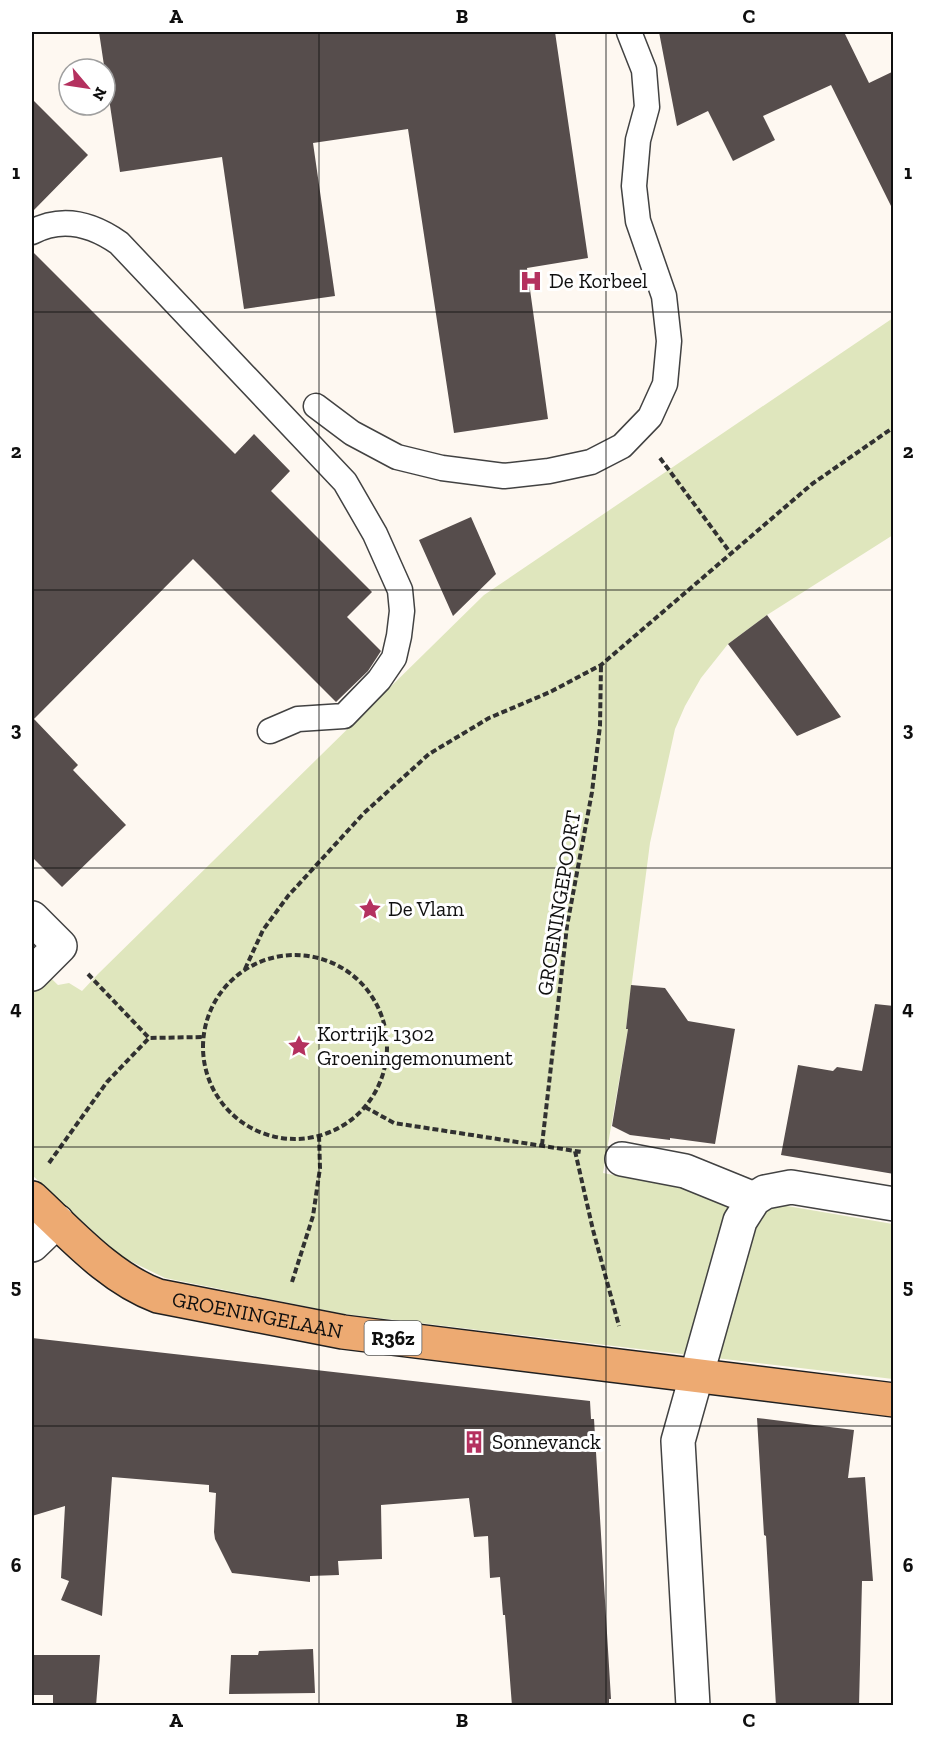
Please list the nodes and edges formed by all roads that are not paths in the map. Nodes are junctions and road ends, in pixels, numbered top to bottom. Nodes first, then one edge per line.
1 (629, 32) edge
2 (32, 232) edge
3 (316, 406) dead end
4 (270, 731) dead end
5 (32, 918) edge
6 (32, 974) edge
7 (622, 1159) dead end
8 (37, 1185) edge
9 (754, 1199) junction
10 (894, 1204) edge
11 (57, 1221) junction
12 (32, 1245) edge
13 (696, 1376) junction
14 (894, 1400) edge
15 (693, 1706) edge

1 - 3 lane
2 - 4 lane
5 - 6 street
7 - 9 street
8 - 11 main road, GROENINGELAAN / R36z
9 - 10 street
9 - 13 street
11 - 12 street
11 - 13 main road, GROENINGELAAN / R36z
13 - 14 main road, GROENINGELAAN / R36z
13 - 15 street

